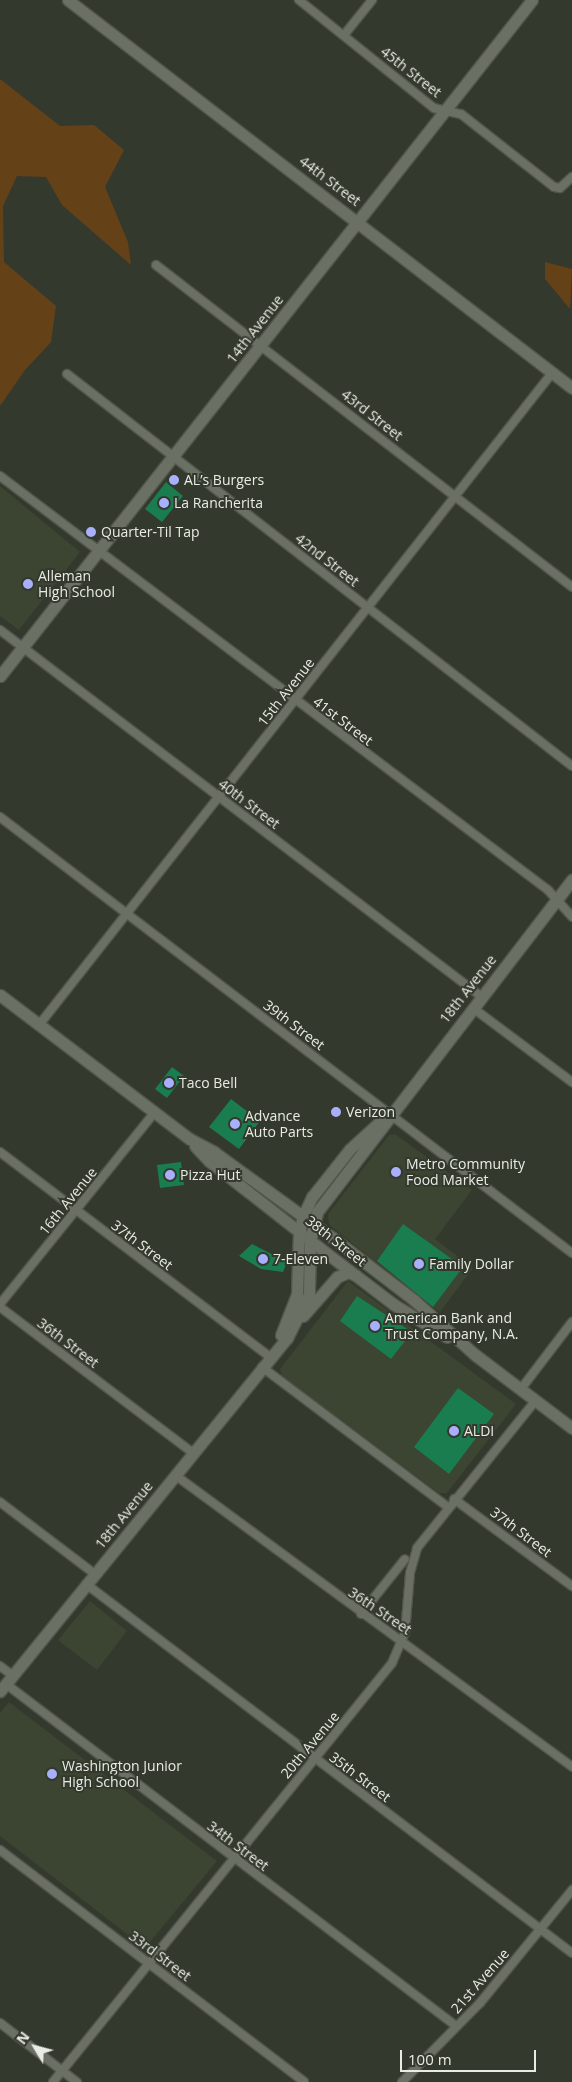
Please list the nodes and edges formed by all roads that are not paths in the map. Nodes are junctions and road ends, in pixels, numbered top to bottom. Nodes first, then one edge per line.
1 (68, 0) edge
2 (299, 0) edge
3 (372, 0) edge
4 (532, 0) edge
5 (344, 35) junction
6 (446, 110) junction
7 (572, 178) edge
8 (357, 221) junction
9 (156, 265) dead end
10 (261, 344) junction
11 (552, 373) junction
12 (67, 374) dead end
13 (572, 388) edge
14 (174, 456) junction
15 (0, 476) edge
16 (455, 496) junction
17 (97, 552) junction
18 (572, 587) edge
19 (367, 606) junction
20 (0, 630) edge
21 (22, 647) junction
22 (0, 676) edge
23 (295, 701) junction
24 (572, 766) edge
25 (220, 797) junction
26 (0, 817) edge
27 (572, 880) edge
28 (556, 899) junction
29 (127, 914) junction
30 (572, 917) edge
31 (1, 997) edge
32 (482, 997) junction
33 (472, 1008) junction
34 (39, 1025) junction
35 (572, 1082) edge
36 (155, 1112) junction
37 (388, 1116) junction
38 (190, 1139) junction
39 (0, 1152) edge
40 (76, 1211) junction
41 (308, 1220) junction
42 (299, 1232) junction
43 (310, 1241) junction
44 (572, 1253) edge
45 (355, 1275) junction
46 (0, 1305) edge
47 (298, 1321) junction
48 (572, 1322) edge
49 (474, 1354) junction
50 (270, 1358) junction
51 (262, 1368) junction
52 (521, 1389) junction
53 (536, 1400) junction
54 (572, 1428) edge
55 (193, 1453) junction
56 (175, 1475) junction
57 (454, 1499) junction
58 (0, 1502) edge
59 (448, 1507) junction
60 (405, 1559) dead end
61 (95, 1574) junction
62 (86, 1584) junction
63 (572, 1586) edge
64 (361, 1614) junction
65 (402, 1641) junction
66 (0, 1666) edge
67 (6, 1683) edge
68 (314, 1758) junction
69 (572, 1767) edge
70 (0, 1850) edge
71 (234, 1858) junction
72 (572, 1890) edge
73 (540, 1929) junction
74 (572, 1953) edge
75 (149, 1964) junction
76 (0, 2022) edge
77 (456, 2026) junction
78 (62, 2070) junction
79 (53, 2082) edge
80 (77, 2082) edge
81 (304, 2082) edge
82 (402, 2082) edge

1 - 8 street, 44th Street
2 - 5 street, 45th Street
3 - 5 street
4 - 6 street, 14th Avenue
5 - 6 street, 45th Street
6 - 7 street, 45th Street
6 - 8 street, 14th Avenue
8 - 10 street, 14th Avenue
8 - 11 street, 44th Street
9 - 10 street, 43rd Street
10 - 14 street, 14th Avenue
10 - 16 street, 43rd Street
11 - 13 street, 44th Street
11 - 16 street, 15th Avenue
12 - 14 street, 42nd Street
14 - 17 street, 14th Avenue
14 - 19 street, 42nd Street
15 - 17 street, 41st Street
16 - 18 street, 43rd Street
16 - 19 street, 15th Avenue
17 - 21 street, 14th Avenue
17 - 23 street, 41st Street
19 - 23 street, 15th Avenue
19 - 24 street, 42nd Street
20 - 21 street, 40th Street
21 - 22 street, 14th Avenue
21 - 25 street, 40th Street
23 - 25 street, 15th Avenue
23 - 28 street, 41st Street
25 - 29 street, 15th Avenue
25 - 32 street, 40th Street
26 - 29 street, 39th Street
27 - 28 street, 18th Avenue
28 - 30 street, 41st Street
28 - 32 street, 18th Avenue
29 - 34 street, 15th Avenue
29 - 37 street, 39th Street
31 - 34 street, 38th Street
32 - 33 street, 18th Avenue
33 - 35 street
33 - 37 street, 18th Avenue
34 - 36 street, 38th Street
36 - 38 street, 38th Street
36 - 40 street, 16th Avenue
37 - 41 street, 18th Avenue
37 - 44 street, 39th Street
38 - 41 street, 38th Street
38 - 42 street, 38th Street
39 - 40 street, 37th Street
40 - 46 street, 16th Avenue
40 - 50 street, 37th Street
41 - 42 street, 18th Avenue
41 - 43 street, 18th Avenue
41 - 49 street, 38th Street
42 - 43 street, 38th Street
42 - 50 street, 18th Avenue
43 - 45 street, 38th Street
43 - 47 street, 18th Avenue
45 - 47 street
45 - 49 street, 38th Street
46 - 55 street, 36th Street
47 - 50 street, 18th Avenue
48 - 52 street
49 - 52 street, 38th Street
50 - 51 street, 18th Avenue
51 - 55 street, 18th Avenue
51 - 59 street
52 - 53 street, 38th Street
53 - 54 street, 38th Street
53 - 57 street, 20th Avenue
55 - 56 street, 18th Avenue
56 - 61 street, 18th Avenue
56 - 64 street, 36th Street
57 - 59 street, 20th Avenue
57 - 63 street, 37th Street
58 - 61 street
59 - 65 street, 20th Avenue
60 - 64 street
61 - 62 street, 18th Avenue
62 - 67 street, 18th Avenue
62 - 68 street, 35th Street
64 - 65 street, 36th Street
65 - 68 street, 20th Avenue
65 - 69 street, 36th Street
66 - 67 street, 34th Street
67 - 71 street, 34th Street
68 - 71 street, 20th Avenue
68 - 73 street, 35th Street
70 - 75 street, 33rd Street
71 - 75 street, 20th Avenue
71 - 77 street, 34th Street
72 - 73 street, 21st Avenue
73 - 74 street, 35th Street
73 - 77 street, 21st Avenue
75 - 78 street, 20th Avenue
75 - 81 street, 33rd Street
76 - 78 street
77 - 82 street, 21st Avenue
78 - 79 street, 20th Avenue
78 - 80 street

